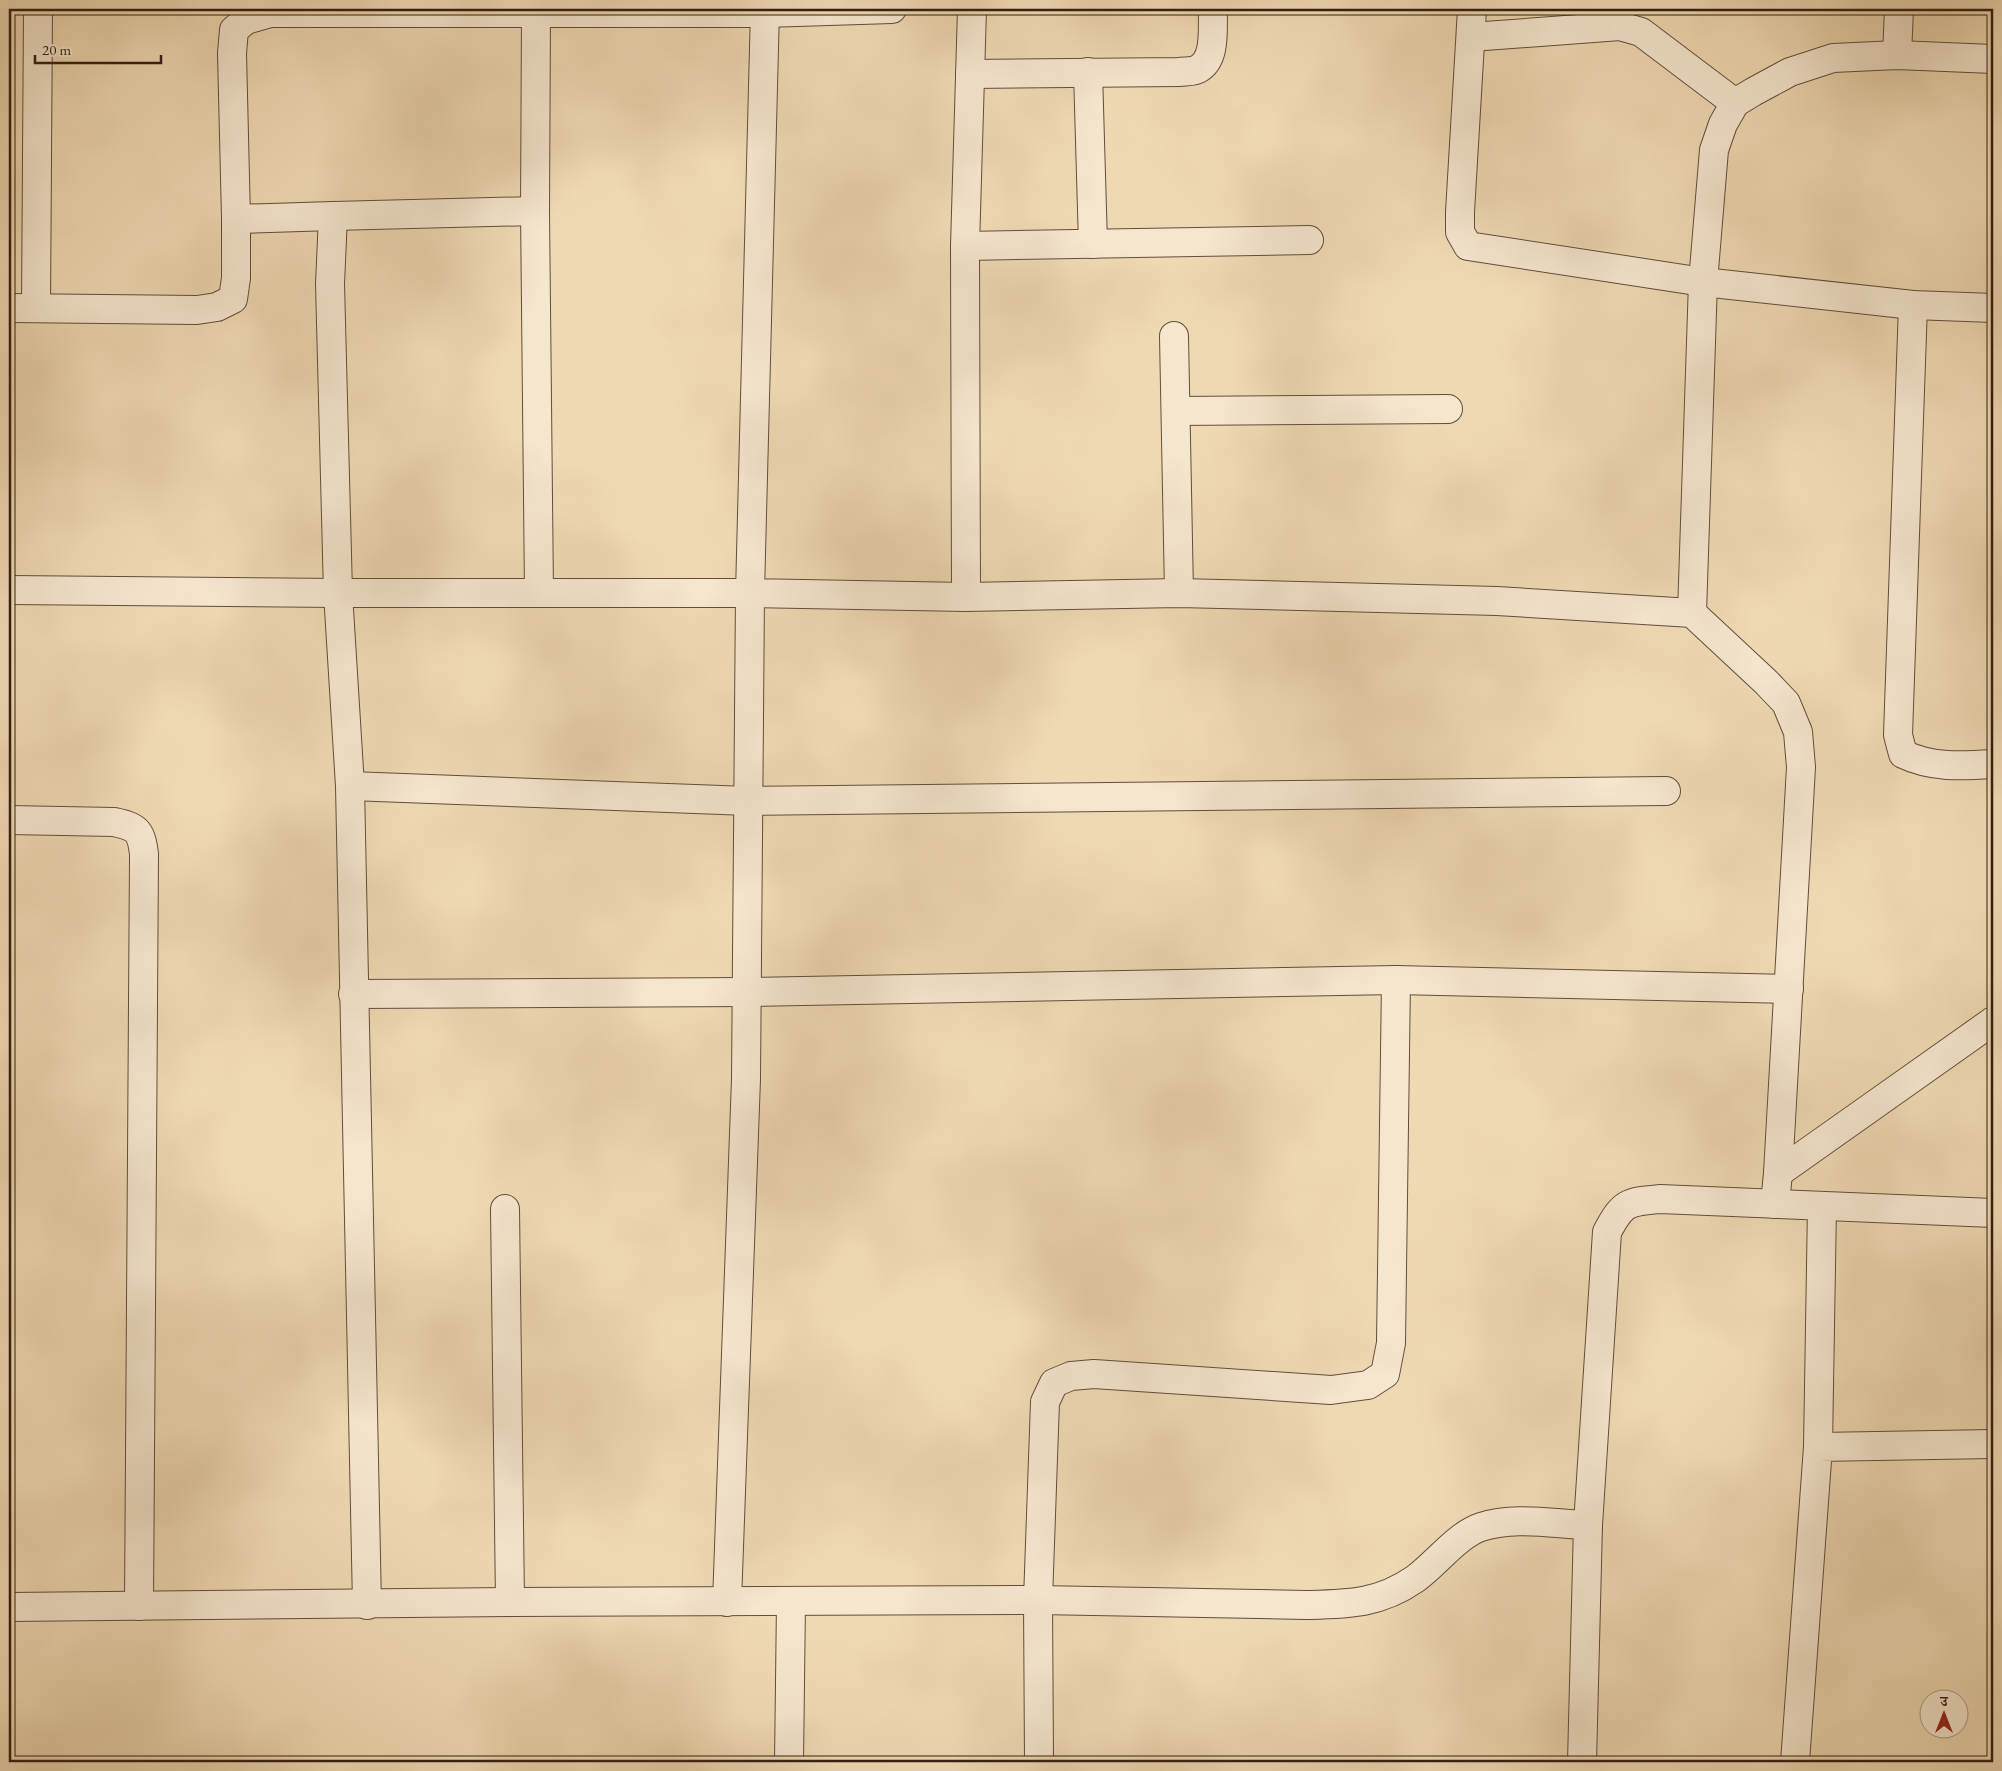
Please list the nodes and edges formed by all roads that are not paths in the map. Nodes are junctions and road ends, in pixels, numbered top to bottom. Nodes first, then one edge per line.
1 (38, 9) edge
2 (892, 9) edge
3 (972, 9) edge
4 (1212, 9) edge
5 (1472, 9) edge
6 (1899, 9) edge
7 (765, 11) edge
8 (536, 13) junction
9 (1471, 37) junction
10 (1897, 56) junction
11 (1993, 59) edge
12 (1088, 72) junction
13 (970, 74) junction
14 (1735, 103) junction
15 (535, 211) junction
16 (333, 216) junction
17 (236, 219) junction
18 (1309, 240) dead end
19 (1093, 244) junction
20 (965, 246) junction
21 (1703, 282) junction
22 (1913, 305) junction
23 (9, 308) edge
24 (36, 308) junction
25 (1993, 308) edge
26 (1174, 336) dead end
27 (1448, 409) dead end
28 (1176, 411) junction
29 (9, 590) edge
30 (338, 593) junction
31 (539, 593) junction
32 (750, 593) junction
33 (1179, 593) junction
34 (966, 597) junction
35 (1692, 613) junction
36 (1993, 764) edge
37 (350, 786) junction
38 (1666, 791) dead end
39 (748, 800) junction
40 (9, 820) edge
41 (1396, 980) junction
42 (1789, 990) junction
43 (746, 992) junction
44 (353, 994) junction
45 (1993, 1020) edge
46 (1778, 1173) junction
47 (1775, 1204) junction
48 (1822, 1206) junction
49 (505, 1208) dead end
50 (1993, 1212) edge
51 (1993, 1444) edge
52 (1818, 1447) junction
53 (1588, 1525) junction
54 (1038, 1600) junction
55 (510, 1602) junction
56 (726, 1602) junction
57 (791, 1602) junction
58 (367, 1605) junction
59 (139, 1606) junction
60 (9, 1607) edge
61 (789, 1762) edge
62 (1039, 1762) edge
63 (1582, 1762) edge
64 (1795, 1762) edge

1 - 24 street
2 - 7 street
3 - 13 street
4 - 12 street
5 - 9 street
6 - 10 street
7 - 8 street
7 - 32 street
8 - 15 street
8 - 17 street
9 - 14 street
9 - 21 street
10 - 11 street
10 - 14 street
12 - 13 street
12 - 19 street
13 - 20 street
14 - 21 street
15 - 16 street
15 - 31 street
16 - 17 street
16 - 30 street
17 - 24 street
18 - 19 street
19 - 20 street
20 - 34 street
21 - 22 street
21 - 35 street
22 - 25 street
22 - 36 street
23 - 24 street
26 - 28 street
27 - 28 street
28 - 33 street
29 - 30 street
30 - 31 street
30 - 37 street
31 - 32 street
32 - 34 street
32 - 39 street
33 - 34 street
33 - 35 street
35 - 42 street
37 - 39 street
37 - 44 street
38 - 39 street
39 - 43 street
40 - 59 street
41 - 42 street
41 - 43 street
41 - 54 street
42 - 46 street
43 - 44 street
43 - 56 street
44 - 58 street
45 - 46 street
46 - 47 street
47 - 48 street
47 - 53 street
48 - 50 street
48 - 52 street
49 - 55 street
51 - 52 street
52 - 64 street
53 - 54 street
53 - 63 street
54 - 57 street
54 - 62 street
55 - 56 street
55 - 58 street
56 - 57 street
57 - 61 street
58 - 59 street
59 - 60 street

